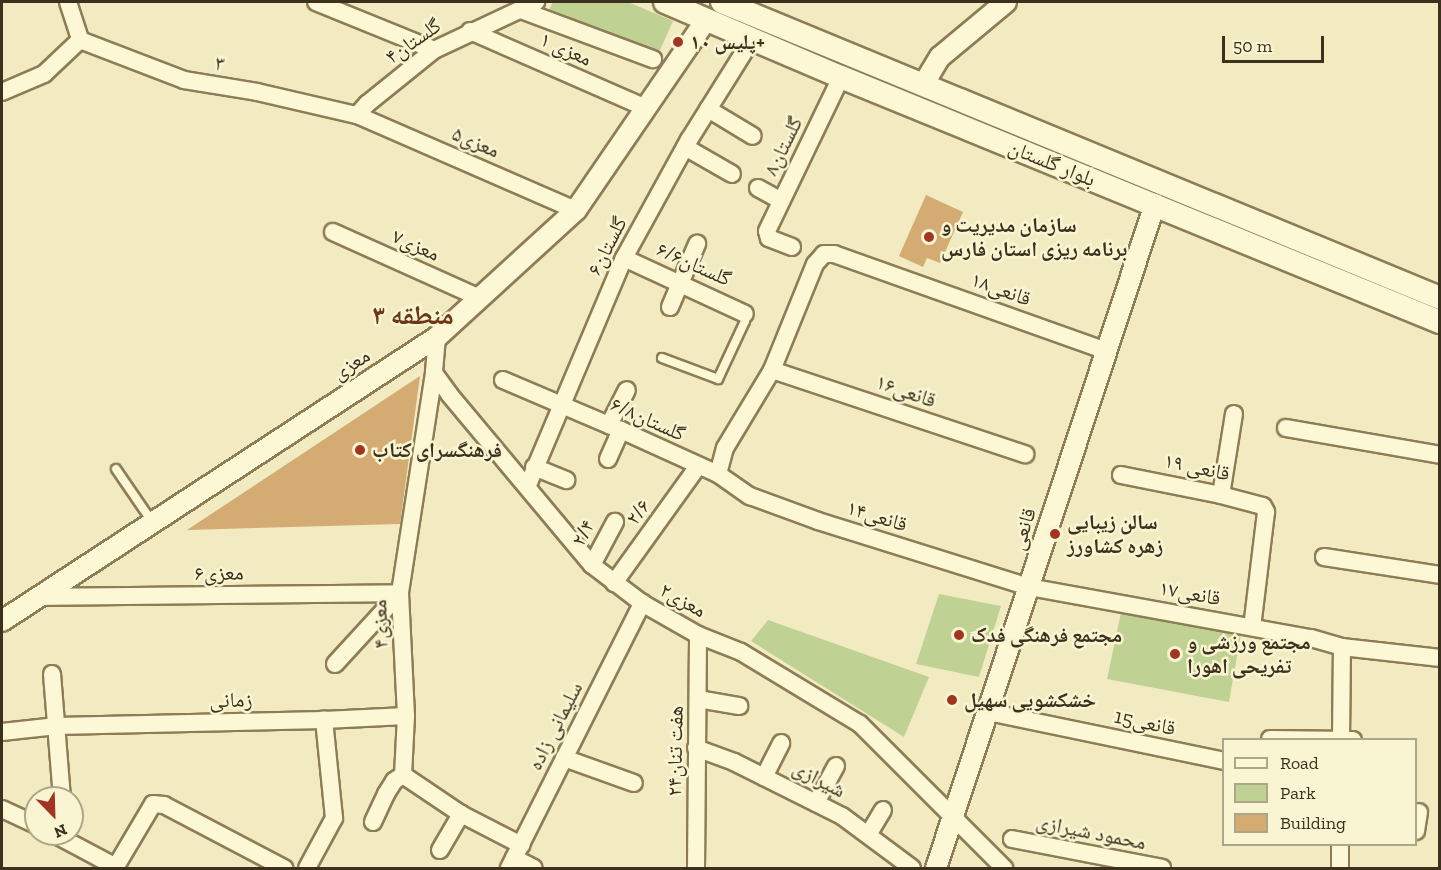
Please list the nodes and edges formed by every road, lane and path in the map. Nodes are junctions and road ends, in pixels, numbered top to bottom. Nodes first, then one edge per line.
1 (68, 2) edge
2 (316, 2) edge
3 (665, 2) edge
4 (722, 2) edge
5 (1006, 2) edge
6 (529, 6) edge
7 (751, 8) edge
8 (706, 20) junction
9 (470, 31) junction
10 (752, 39) junction
11 (80, 40) junction
12 (434, 50) junction
13 (653, 59) dead end
14 (841, 77) junction
15 (923, 85) junction
16 (2, 92) edge
17 (644, 108) junction
18 (708, 109) junction
19 (357, 115) junction
20 (753, 136) dead end
21 (685, 147) junction
22 (732, 174) dead end
23 (758, 188) dead end
24 (781, 201) junction
25 (1155, 204) junction
26 (576, 210) junction
27 (333, 232) dead end
28 (697, 244) dead end
29 (792, 247) dead end
30 (624, 258) junction
31 (1378, 272) junction
32 (681, 282) junction
33 (1370, 294) junction
34 (480, 298) junction
35 (1440, 298) edge
36 (670, 308) dead end
37 (745, 314) joint
38 (1440, 322) edge
39 (437, 337) junction
40 (1107, 351) junction
41 (662, 358) dead end
42 (772, 370) junction
43 (434, 373) junction
44 (503, 380) dead end
45 (627, 390) dead end
46 (560, 405) junction
47 (1234, 414) dead end
48 (615, 427) junction
49 (1286, 428) dead end
50 (1025, 454) dead end
51 (1440, 455) edge
52 (608, 459) dead end
53 (698, 466) junction
54 (534, 467) junction
55 (116, 469) dead end
56 (717, 474) junction
57 (1121, 475) dead end
58 (567, 480) dead end
59 (528, 485) junction
60 (1221, 495) junction
61 (615, 522) dead end
62 (153, 523) junction
63 (1324, 557) dead end
64 (592, 565) junction
65 (1440, 575) edge
66 (614, 583) junction
67 (1029, 587) junction
68 (400, 593) junction
69 (38, 597) junction
70 (642, 603) junction
71 (2, 621) edge
72 (1252, 627) junction
73 (698, 635) junction
74 (1342, 647) junction
75 (1440, 658) edge
76 (335, 664) dead end
77 (52, 674) dead end
78 (698, 699) junction
79 (739, 706) dead end
80 (988, 712) junction
81 (406, 716) junction
82 (324, 720) junction
83 (57, 726) junction
84 (2, 732) edge
85 (1345, 738) edge
86 (781, 743) dead end
87 (696, 748) junction
88 (564, 758) junction
89 (1222, 761) edge
90 (836, 766) dead end
91 (404, 775) junction
92 (764, 777) junction
93 (634, 783) dead end
94 (61, 786) edge
95 (816, 803) junction
96 (2, 809) edge
97 (883, 810) dead end
98 (1419, 812) dead end
99 (461, 814) junction
100 (953, 816) junction
101 (24, 819) edge
102 (373, 822) dead end
103 (1417, 825) edge
104 (868, 835) junction
105 (1012, 839) dead end
106 (78, 846) edge
107 (1340, 846) edge
108 (440, 850) dead end
109 (514, 857) edge
110 (116, 868) edge
111 (284, 868) edge
112 (307, 868) edge
113 (534, 868) edge
114 (696, 868) edge
115 (912, 868) edge
116 (936, 868) edge
117 (1004, 868) edge
118 (1162, 868) edge
119 (1340, 868) edge

1 - 11 street
2 - 12 street
3 - 8 main road, بلوار گلستان
4 - 7 main road, بلوار گلستان
5 - 15 street
6 - 9 street, گلستان۴
6 - 13 street
7 - 15 main road, بلوار گلستان
8 - 10 main road, بلوار گلستان
8 - 17 street, معزی
9 - 12 street, گلستان۴
9 - 17 street, معزی ۱
10 - 14 main road, بلوار گلستان
10 - 18 street, گلستان۶
11 - 16 street
11 - 19 street, ۳
12 - 19 street, گلستان۴
14 - 24 street, گلستان۸
14 - 25 main road, بلوار گلستان
15 - 31 main road, بلوار گلستان
17 - 26 street, معزی
18 - 20 street
18 - 21 street, گلستان۶
19 - 26 street, ۵معزی
21 - 22 street
21 - 30 street, گلستان۶
23 - 24 street
24 - 29 street, گلستان۸
25 - 33 main road, بلوار گلستان
25 - 40 street, قانعی
26 - 34 street, معزی
27 - 34 street, ۷معزی
28 - 32 street
30 - 32 street, ۶/۶گلستان
30 - 46 street, گلستان۶
31 - 33 main road
31 - 35 main road, بلوار گلستان
32 - 36 street
32 - 37 street, ۶/۶گلستان
33 - 38 main road, بلوار گلستان
34 - 39 street, معزی
37 - 41 lane
39 - 43 street, ۴معزی
39 - 62 street, معزی
40 - 42 street, ۱۸قانعی
40 - 67 street, قانعی
42 - 50 street, ۱۶قانعی
42 - 56 street
43 - 59 street, ۲معزی
43 - 68 street, ۴معزی
44 - 46 street, ۶/۸گلستان
45 - 48 street
46 - 48 street, ۶/۸گلستان
46 - 54 street, گلستان۶
47 - 60 street
48 - 52 street
48 - 53 street, ۶/۸گلستان
49 - 51 street
53 - 56 street, ۶/۸گلستان
53 - 66 street, ۲/۶
54 - 58 street
54 - 59 street, گلستان۶
55 - 62 lane
56 - 67 street, ۱۴قانعی
57 - 60 street, قانعی ۱۹
59 - 64 street, ۲معزی
60 - 72 street, قانعی ۱۹
61 - 64 street, ۲/۴
62 - 69 street, معزی
63 - 65 street
64 - 66 street, ۲معزی
66 - 70 street, ۲معزی
67 - 72 street, ۱۷قانعی
67 - 80 street, قانعی
68 - 69 street, ۶معزی
68 - 76 street
68 - 81 street, ۴معزی
69 - 71 street, معزی
70 - 73 street, ۲معزی
70 - 88 street, سلیمانی زاده
72 - 74 street, ۱۷قانعی
73 - 78 street, هفت تنان۲۴
73 - 100 street, ۲معزی
74 - 75 street, ۱۷قانعی
74 - 85 street
77 - 83 street
78 - 79 street
78 - 87 street, هفت تنان۲۴
80 - 89 street, 15قانعی
80 - 100 street, قانعی
81 - 82 street, زمانی
81 - 91 street, ۴معزی
82 - 83 street, زمانی
82 - 112 street
83 - 84 street, زمانی
83 - 94 street
86 - 92 street
87 - 92 street, شیرازی
87 - 114 street, هفت تنان۲۴
88 - 93 street
88 - 109 street, سلیمانی زاده
90 - 95 street
91 - 99 street
91 - 102 street
92 - 95 street, شیرازی
95 - 104 street, شیرازی
96 - 101 street
97 - 104 street
98 - 103 street
99 - 108 street
99 - 109 street
100 - 116 street, قانعی
100 - 117 street, ۲معزی
104 - 115 street, شیرازی
105 - 118 street, محمود شیرازی
106 - 110 street
107 - 119 street
109 - 113 street
110 - 111 street

